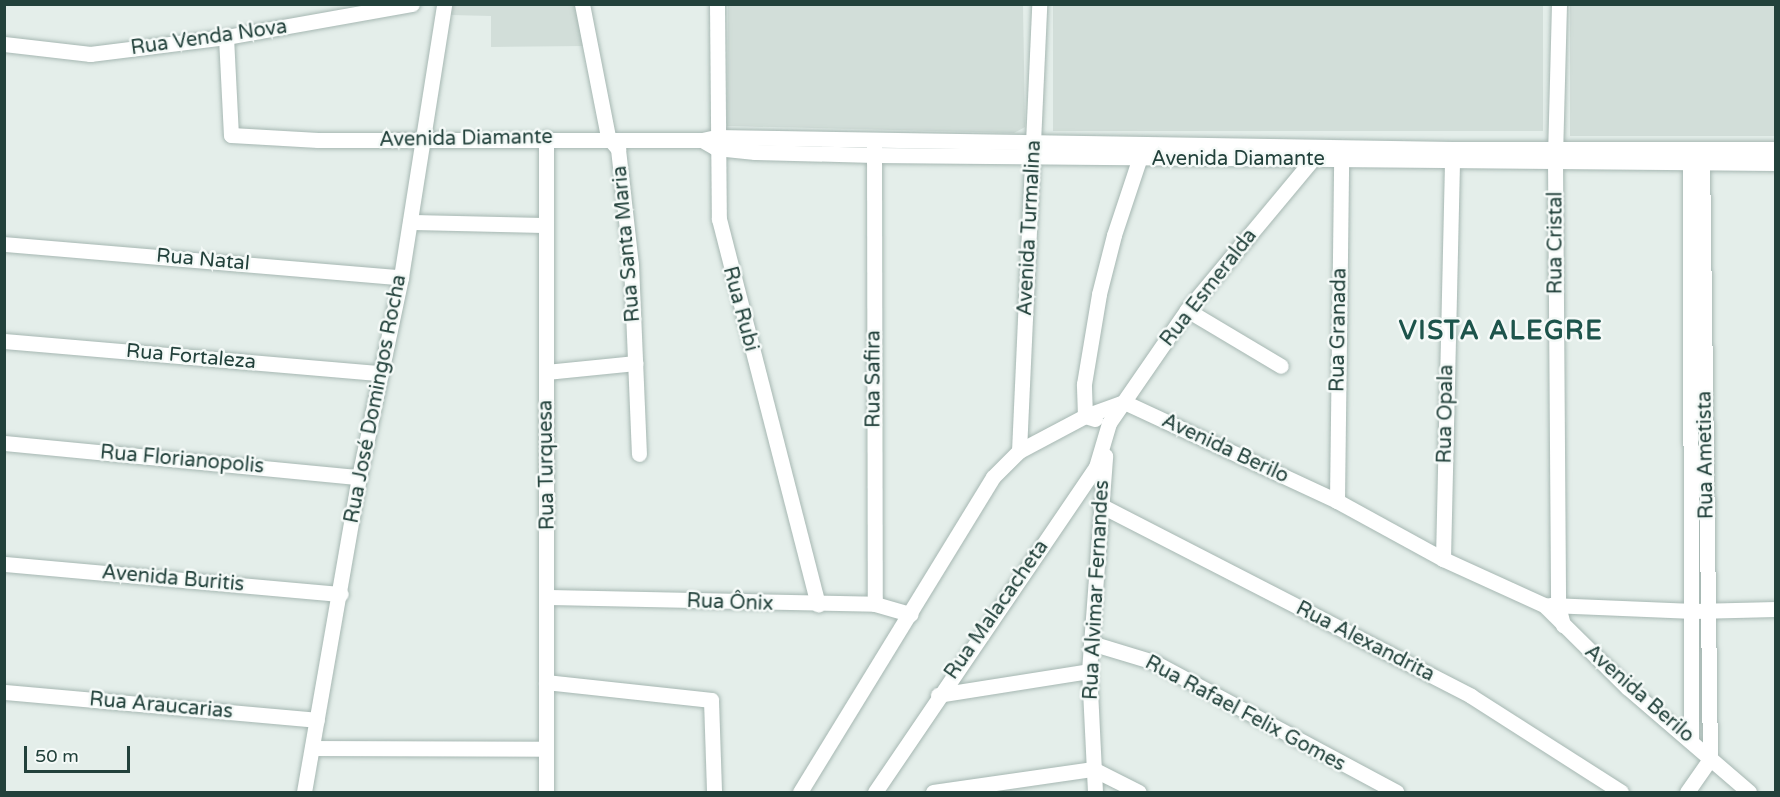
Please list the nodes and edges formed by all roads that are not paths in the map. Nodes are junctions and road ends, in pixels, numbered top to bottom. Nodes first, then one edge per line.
1 (412, 4) edge
2 (444, 4) edge
3 (582, 4) edge
4 (717, 4) edge
5 (1039, 4) edge
6 (1559, 4) edge
7 (226, 37) junction
8 (4, 44) edge
9 (608, 137) junction
10 (546, 138) junction
11 (420, 140) junction
12 (711, 142) junction
13 (1143, 144) junction
14 (874, 148) junction
15 (1776, 149) edge
16 (1033, 150) junction
17 (1319, 152) junction
18 (1341, 153) junction
19 (1555, 153) junction
20 (1452, 155) junction
21 (1696, 158) junction
22 (1141, 160) junction
23 (1776, 163) edge
24 (410, 222) junction
25 (546, 225) junction
26 (4, 244) edge
27 (401, 277) junction
28 (1187, 310) junction
29 (4, 341) edge
30 (636, 363) junction
31 (1281, 366) dead end
32 (546, 372) junction
33 (378, 373) junction
34 (1124, 402) junction
35 (1085, 416) junction
36 (1109, 423) junction
37 (4, 443) edge
38 (1019, 451) junction
39 (639, 454) dead end
40 (359, 477) junction
41 (1337, 501) junction
42 (1100, 506) junction
43 (1443, 559) junction
44 (4, 564) edge
45 (341, 594) junction
46 (549, 597) junction
47 (875, 604) junction
48 (818, 605) junction
49 (1551, 605) junction
50 (1776, 609) edge
51 (1701, 611) junction
52 (911, 614) junction
53 (1091, 644) junction
54 (1089, 671) junction
55 (546, 682) junction
56 (4, 692) edge
57 (938, 695) junction
58 (317, 720) junction
59 (1691, 739) junction
60 (313, 748) junction
61 (545, 749) junction
62 (1710, 759) junction
63 (1093, 769) junction
64 (304, 792) edge
65 (546, 792) edge
66 (714, 792) edge
67 (800, 792) edge
68 (875, 792) edge
69 (933, 792) edge
70 (1095, 792) edge
71 (1139, 792) edge
72 (1396, 792) edge
73 (1621, 792) edge
74 (1687, 792) edge
75 (1749, 792) edge

1 - 7 street, Rua Venda Nova
2 - 11 street, Rua José Domingos Rocha
3 - 9 street, Rua Santa Maria
4 - 12 street, Rua Rubi
5 - 16 street, Avenida Turmalina
6 - 19 street, Rua Cristal
7 - 8 street, Rua Venda Nova
7 - 11 street, Avenida Diamante
9 - 10 street, Avenida Diamante
9 - 12 street, Avenida Diamante
9 - 30 street, Rua Santa Maria
10 - 11 street, Avenida Diamante
10 - 25 street, Rua Turquesa
11 - 24 street, Rua José Domingos Rocha
12 - 14 street, Avenida Diamante
12 - 48 street, Rua Rubi
13 - 16 street, Avenida Diamante
13 - 17 street, Avenida Diamante
13 - 22 street
14 - 16 street, Avenida Diamante
14 - 47 street, Rua Safira
15 - 21 street, Avenida Diamante
16 - 22 street, Avenida Diamante
16 - 38 street, Avenida Turmalina
17 - 18 street, Avenida Diamante
17 - 22 street, Avenida Diamante
17 - 28 street, Rua Esmeralda
18 - 20 street, Avenida Diamante
18 - 41 street, Rua Granada
19 - 20 street, Avenida Diamante
19 - 21 street, Avenida Diamante
19 - 49 street, Rua Cristal
20 - 43 street, Rua Opala
21 - 23 street, Avenida Diamante
21 - 51 street, Rua Ametista
22 - 35 street
24 - 25 street
24 - 27 street, Rua José Domingos Rocha
25 - 32 street, Rua Turquesa
26 - 27 street, Rua Natal
27 - 33 street, Rua José Domingos Rocha
28 - 31 street
28 - 34 street, Rua Esmeralda
29 - 33 street, Rua Fortaleza
30 - 32 street
30 - 39 street, Rua Santa Maria
32 - 46 street, Rua Turquesa
33 - 40 street, Rua José Domingos Rocha
34 - 35 street
34 - 36 street, Rua Esmeralda
34 - 41 street, Avenida Berilo
35 - 36 street
35 - 38 street
36 - 42 street, Rua Alvimar Fernandes
36 - 57 street, Rua Malacacheta
37 - 40 street, Rua Florianopolis
38 - 52 street
40 - 45 street, Rua José Domingos Rocha
41 - 43 street, Avenida Berilo
42 - 53 street, Rua Alvimar Fernandes
42 - 73 street, Rua Alexandrita
43 - 49 street, Avenida Berilo
44 - 45 street, Avenida Buritis
45 - 58 street, Rua José Domingos Rocha
46 - 48 street, Rua Ônix
46 - 55 street, Rua Turquesa
47 - 48 street, Rua Ônix
47 - 52 street, Rua Ônix
49 - 51 street
49 - 59 street, Avenida Berilo
50 - 51 street
51 - 59 street, Rua Ametista
51 - 62 street, Rua Ametista
52 - 67 street
53 - 54 street, Rua Alvimar Fernandes
53 - 72 street, Rua Rafael Felix Gomes
54 - 57 street
54 - 63 street, Rua Alvimar Fernandes
55 - 61 street, Rua Turquesa
55 - 66 street
56 - 58 street, Rua Araucarias
57 - 68 street, Rua Malacacheta
58 - 60 street, Rua José Domingos Rocha
59 - 62 street, Avenida Berilo
60 - 61 street
60 - 64 street, Rua José Domingos Rocha
61 - 65 street, Rua Turquesa
62 - 74 street
62 - 75 street, Avenida Berilo
63 - 69 street
63 - 70 street, Rua Alvimar Fernandes
63 - 71 street

